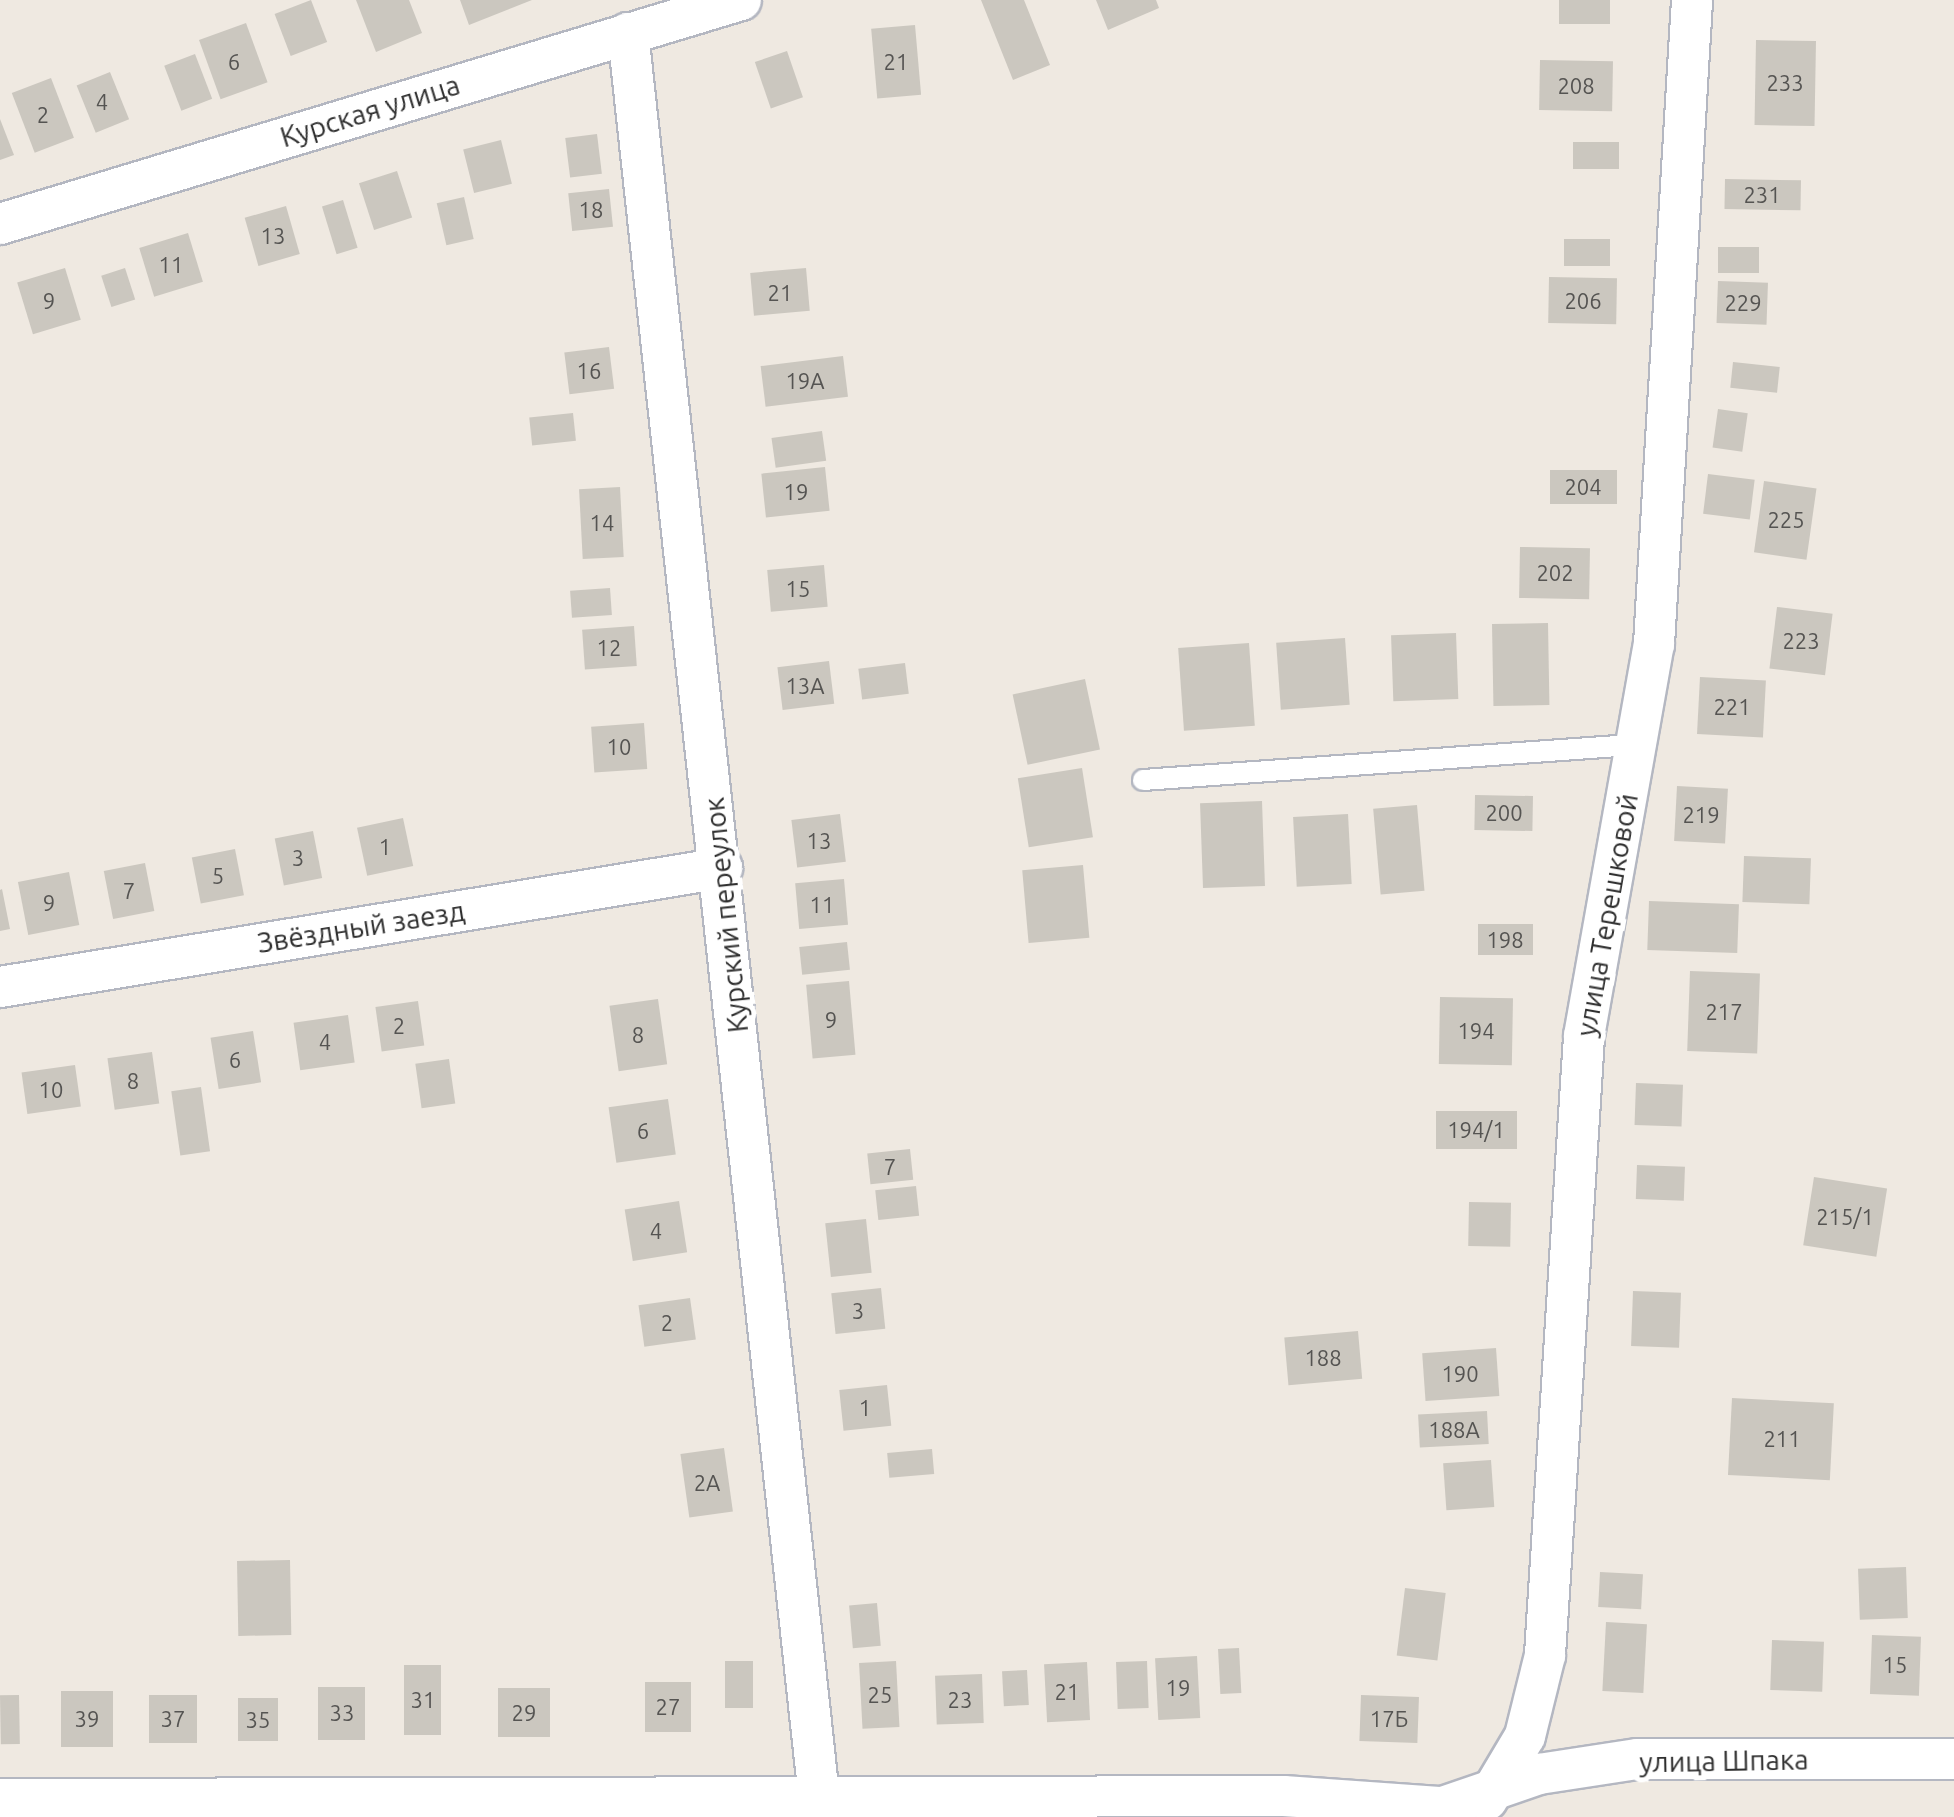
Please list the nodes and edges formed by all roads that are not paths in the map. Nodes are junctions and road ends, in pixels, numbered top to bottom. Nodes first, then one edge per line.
1 (741, 0) edge
2 (1692, 0) edge
3 (628, 34) junction
4 (0, 224) edge
5 (1636, 745) junction
6 (1142, 780) dead end
7 (722, 868) junction
8 (0, 987) edge
9 (1954, 1760) edge
10 (820, 1796) junction
11 (0, 1799) edge
12 (1486, 1802) edge

1 - 3 street, Курская улица
2 - 5 street, улица Терешковой
3 - 4 street, Курская улица
3 - 7 street, Курский переулок
5 - 6 lane
5 - 12 street, улица Терешковой
7 - 8 street, Звёздный заезд
7 - 10 street, Курский переулок
9 - 12 street, улица Шпака
10 - 11 street, улица Шпака
10 - 12 street, улица Шпака

